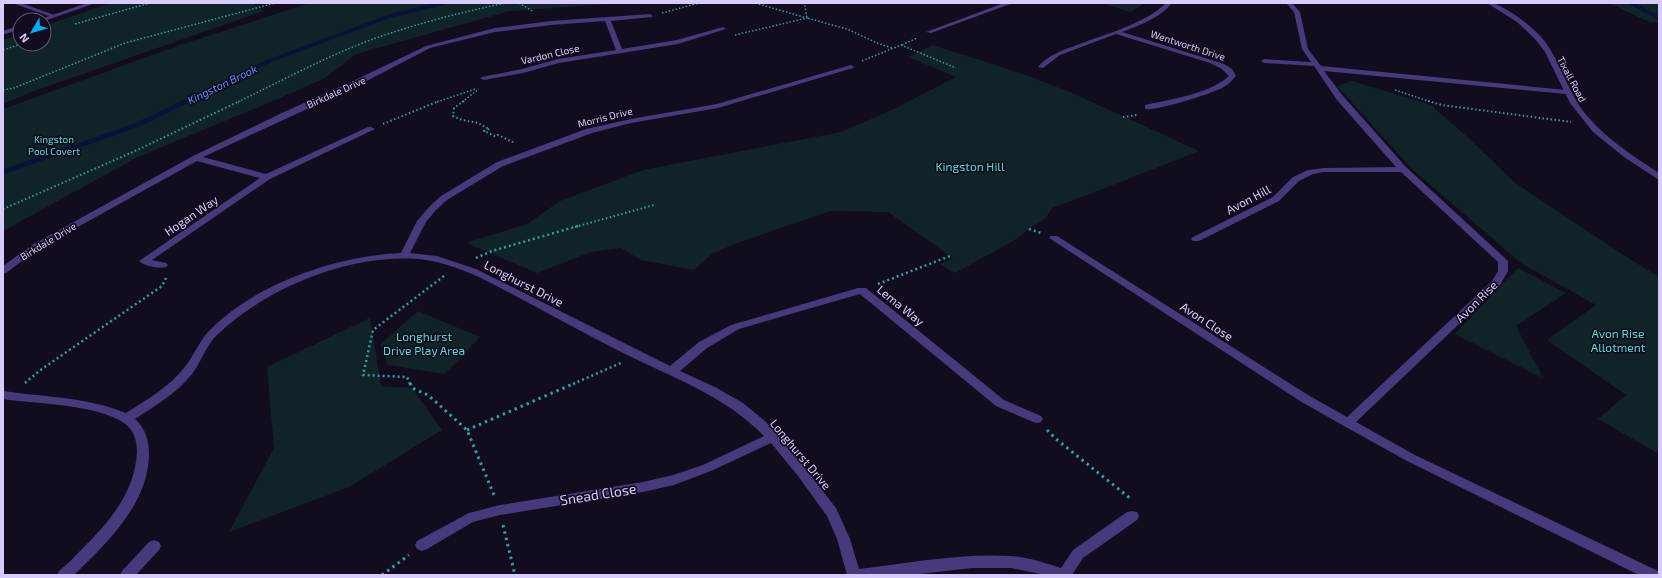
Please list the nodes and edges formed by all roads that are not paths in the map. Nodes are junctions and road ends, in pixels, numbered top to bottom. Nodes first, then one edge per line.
1 (15, 3) edge
2 (93, 3) edge
3 (1010, 3) edge
4 (1169, 3) edge
5 (1288, 3) edge
6 (1490, 3) edge
7 (54, 16) joint
8 (650, 16) road end
9 (607, 19) junction
10 (723, 29) road end
11 (929, 32) dead end
12 (1115, 32) junction
13 (620, 51) junction
14 (1264, 61) dead end
15 (851, 66) road end
16 (1317, 66) junction
17 (1041, 67) dead end
18 (484, 78) dead end
19 (1566, 92) junction
20 (1148, 107) dead end
21 (371, 129) road end
22 (196, 158) junction
23 (1403, 169) junction
24 (267, 177) junction
25 (1659, 177) edge
26 (1054, 238) dead end
27 (1196, 239) dead end
28 (404, 256) junction
29 (163, 265) road end
30 (3, 271) edge
31 (670, 372) junction
32 (6, 396) edge
33 (126, 418) junction
34 (1037, 419) road end
35 (1348, 423) junction
36 (773, 437) junction
37 (1132, 516) road end
38 (422, 544) road end
39 (154, 546) dead end
40 (64, 575) edge
41 (127, 575) edge
42 (854, 575) edge
43 (858, 575) edge
44 (1063, 575) edge
45 (1653, 575) edge

1 - 7 street
2 - 7 street
3 - 11 street
4 - 12 street
5 - 16 street, Avon Rise
6 - 19 street, Tixall Road
8 - 9 street, Birkdale Drive
9 - 13 street
9 - 22 street, Birkdale Drive
10 - 13 street, Vardon Close
12 - 17 street
12 - 20 street, Wentworth Drive
13 - 18 street, Vardon Close
14 - 16 street
15 - 28 street, Morris Drive
16 - 19 street
16 - 23 street, Avon Rise
19 - 25 street, Tixall Road
21 - 24 street, Hogan Way
22 - 24 street
22 - 30 street, Birkdale Drive
23 - 27 street, Avon Hill
23 - 35 street, Avon Rise
24 - 29 street, Hogan Way
26 - 35 street, Avon Close
28 - 31 street, Longhurst Drive
28 - 33 street, Longhurst Drive
31 - 34 street, Lema Way
31 - 36 street, Longhurst Drive
32 - 33 street
33 - 40 street
35 - 45 street
36 - 38 street, Snead Close
36 - 42 street, Longhurst Drive
37 - 44 street
39 - 41 street
43 - 44 street

